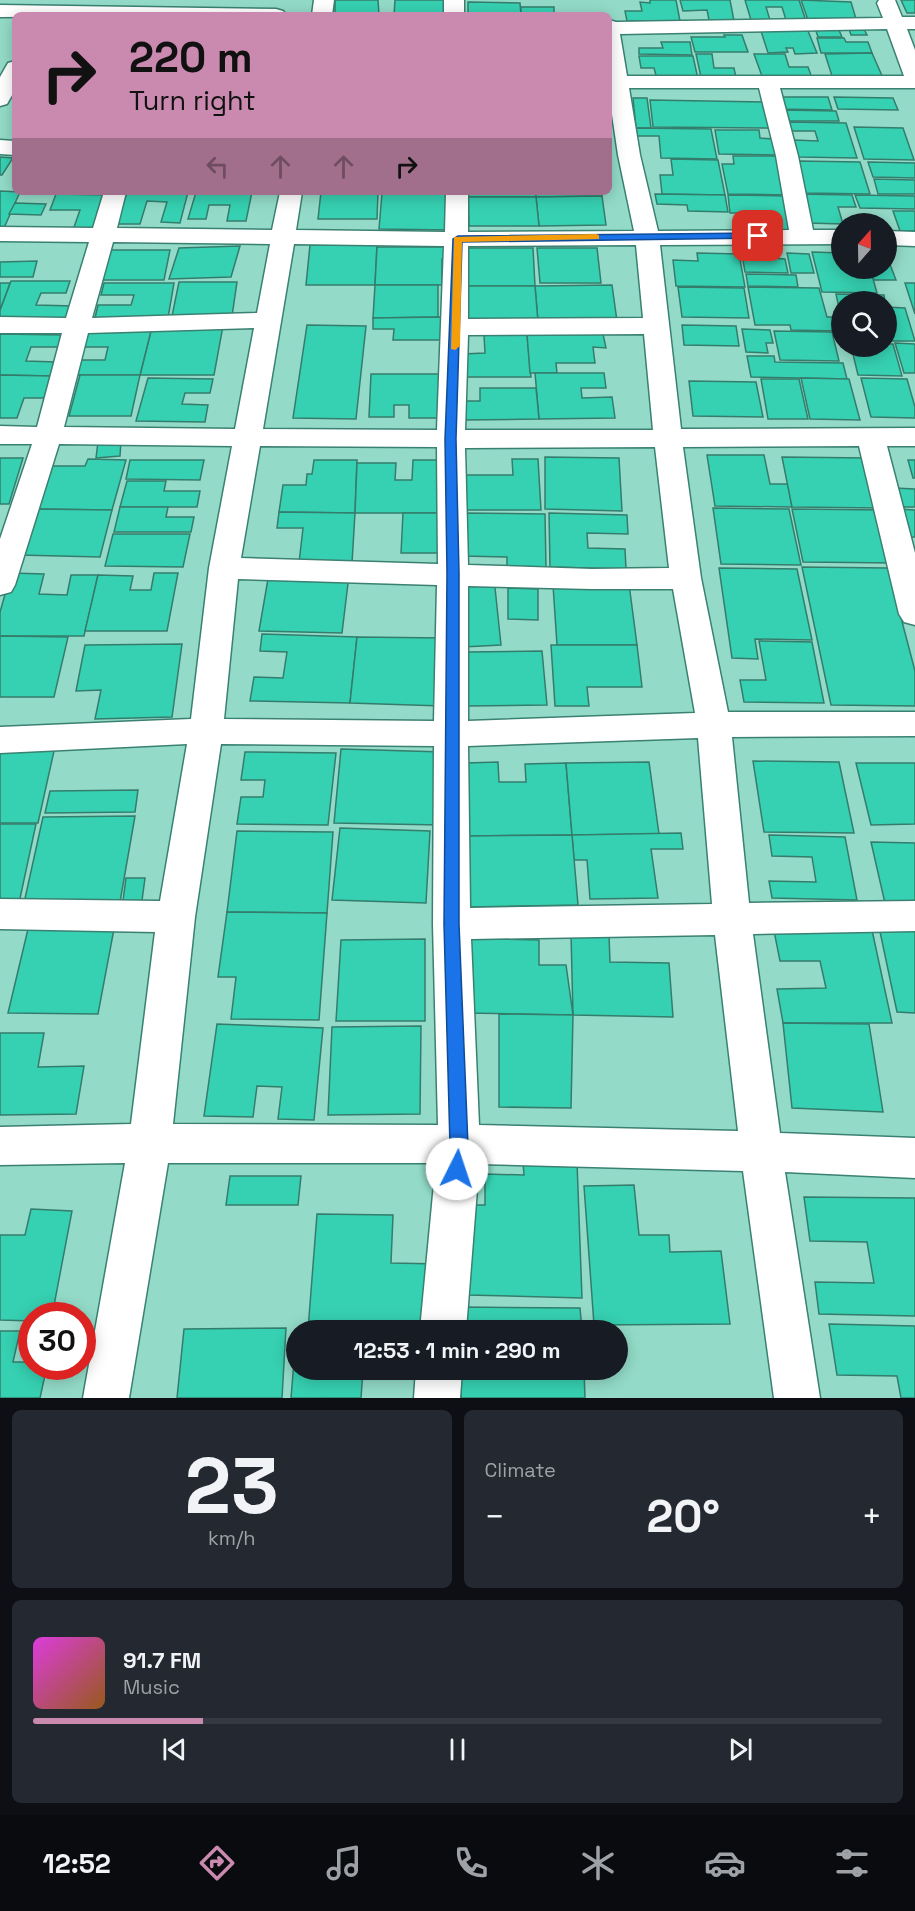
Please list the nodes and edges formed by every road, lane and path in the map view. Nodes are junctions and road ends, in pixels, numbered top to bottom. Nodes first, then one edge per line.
1 (886, 0) edge
2 (42, 9) edge
3 (0, 10) edge
4 (159, 12) edge
5 (612, 19) edge
6 (894, 23) junction
7 (915, 23) edge
8 (12, 74) edge
9 (915, 80) edge
10 (613, 82) edge
11 (768, 82) junction
12 (0, 100) edge
13 (619, 155) edge
14 (115, 195) edge
15 (290, 195) edge
16 (457, 195) edge
17 (0, 234) edge
18 (282, 236) junction
19 (647, 236) junction
20 (802, 236) junction
21 (101, 237) junction
22 (831, 237) edge
23 (897, 238) edge
24 (458, 239) junction
25 (915, 239) edge
26 (269, 320) junction
27 (0, 325) edge
28 (77, 326) junction
29 (657, 326) junction
30 (455, 327) junction
31 (0, 435) edge
32 (48, 436) junction
33 (247, 436) junction
34 (668, 437) junction
35 (871, 437) junction
36 (915, 437) edge
37 (451, 439) junction
38 (224, 568) junction
39 (2, 571) edge
40 (453, 573) junction
41 (686, 578) junction
42 (915, 614) edge
43 (915, 724) edge
44 (714, 725) junction
45 (206, 731) junction
46 (451, 734) junction
47 (0, 740) edge
48 (0, 914) edge
49 (176, 916) junction
50 (915, 916) edge
51 (732, 918) junction
52 (452, 924) junction
53 (150, 1143) junction
54 (0, 1146) edge
55 (459, 1146) junction
56 (761, 1151) junction
57 (915, 1158) edge
58 (444, 1320) edge
59 (438, 1380) edge
60 (106, 1398) edge
61 (437, 1398) edge
62 (797, 1398) edge

1 - 6 street
2 - 3 street
2 - 4 street
5 - 6 street
6 - 7 street
6 - 9 street
8 - 12 street
9 - 11 street
10 - 11 street
10 - 13 street
11 - 20 street
13 - 19 street
14 - 21 street
15 - 18 street
16 - 24 street
17 - 21 street
18 - 21 street
18 - 24 street
18 - 26 street
19 - 20 street
19 - 24 street
19 - 29 street
20 - 22 street
21 - 28 street
23 - 25 street
24 - 30 street
26 - 28 street
26 - 33 street
27 - 28 street
28 - 32 street
29 - 30 street
29 - 34 street
30 - 37 street
31 - 32 street
32 - 33 street
32 - 39 street
33 - 37 street
33 - 38 street
34 - 35 street
34 - 37 street
34 - 41 street
35 - 36 street
35 - 42 street
37 - 40 street
38 - 40 street
38 - 45 street
40 - 41 street
40 - 46 street
41 - 44 street
43 - 44 street
44 - 46 street
44 - 51 street
45 - 46 street
45 - 47 street
45 - 49 street
46 - 52 street
48 - 49 street
49 - 53 street
50 - 51 street
51 - 52 street
51 - 56 street
52 - 55 street
53 - 54 street
53 - 55 street
53 - 60 street
55 - 56 street
55 - 58 street
56 - 57 street
56 - 62 street
59 - 61 street

